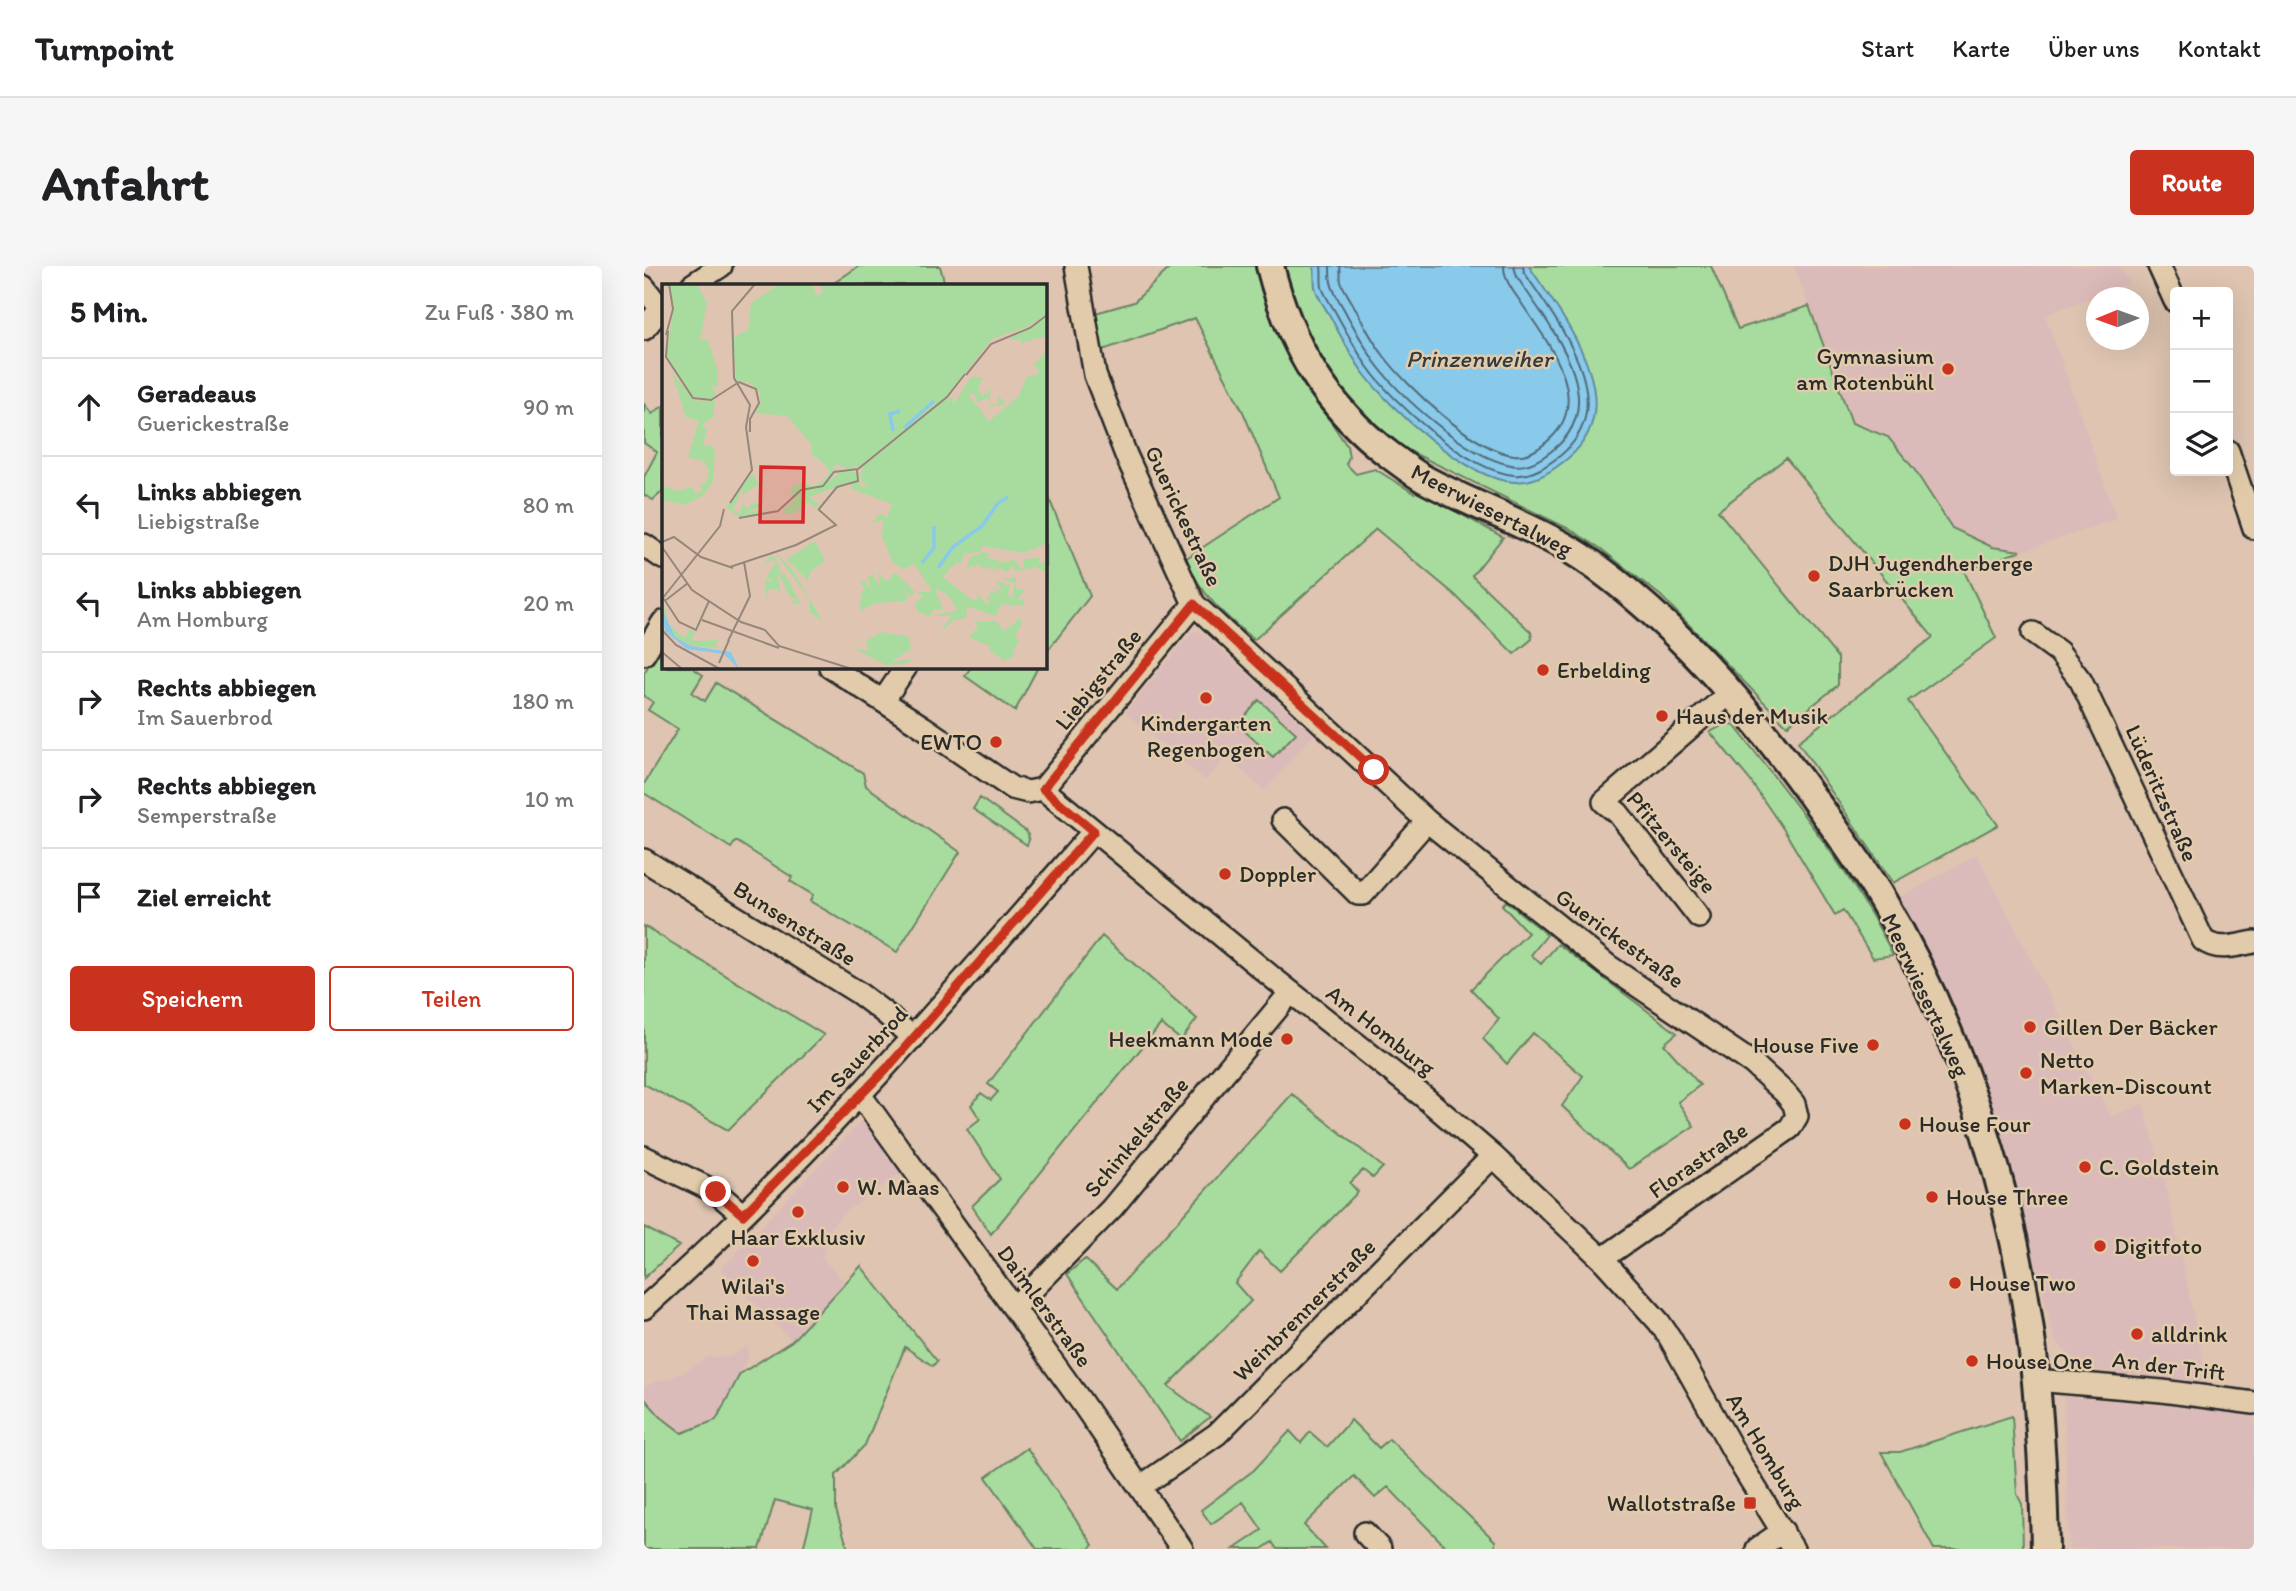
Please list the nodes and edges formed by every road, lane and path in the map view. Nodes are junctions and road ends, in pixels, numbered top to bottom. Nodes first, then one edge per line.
1 (721, 266) edge
2 (1076, 266) edge
3 (1270, 266) edge
4 (2158, 266) edge
5 (694, 284) edge
6 (644, 287) edge
7 (2170, 291) edge
8 (662, 307) edge
9 (644, 329) edge
10 (2233, 466) edge
11 (2254, 528) edge
12 (644, 545) edge
13 (662, 557) edge
14 (1194, 604) junction
15 (662, 624) edge
16 (2034, 633) dead end
17 (644, 654) edge
18 (832, 668) edge
19 (905, 668) edge
20 (1730, 693) junction
21 (883, 701) junction
22 (1043, 789) junction
23 (1283, 820) dead end
24 (1427, 821) junction
25 (1094, 831) junction
26 (644, 860) edge
27 (1699, 917) dead end
28 (2254, 942) edge
29 (1291, 992) junction
30 (913, 1038) junction
31 (1785, 1093) joint
32 (861, 1096) junction
33 (1493, 1156) junction
34 (644, 1157) edge
35 (743, 1215) junction
36 (1602, 1259) junction
37 (644, 1308) edge
38 (1014, 1308) junction
39 (2036, 1380) junction
40 (2254, 1403) edge
41 (1140, 1487) junction
42 (1365, 1533) dead end
43 (1788, 1540) edge
44 (1182, 1549) edge
45 (1380, 1549) edge
46 (1757, 1549) edge
47 (2045, 1549) edge

1 - 5 street
2 - 14 street, Guerickestraße
3 - 20 main road, Meerwiesertalweg
4 - 7 street
6 - 8 street
8 - 9 street
10 - 11 street
12 - 13 street
14 - 22 street, Liebigstraße
14 - 24 street, Guerickestraße
15 - 17 street
16 - 28 street, Lüderitzstraße
18 - 21 street
19 - 21 street
20 - 27 street, Pfitzersteige
20 - 39 main road, Meerwiesertalweg
21 - 22 street
22 - 25 street, Am Homburg
23 - 24 street
24 - 31 street, Guerickestraße
25 - 29 street, Am Homburg
25 - 30 street, Im Sauerbrod
26 - 30 street, Bunsenstraße
29 - 33 street, Am Homburg
29 - 38 street, Schinkelstraße
30 - 32 street, Im Sauerbrod
31 - 36 street, Florastraße
32 - 35 street, Im Sauerbrod
32 - 38 street, Daimlerstraße
33 - 36 street, Am Homburg
33 - 41 street, Weinbrennerstraße
34 - 35 street
35 - 37 street, Im Sauerbrod
36 - 43 street, Am Homburg
38 - 41 street, Daimlerstraße
39 - 40 street, An der Trift
39 - 47 main road, Meerwiesertalweg
41 - 44 street, Daimlerstraße
42 - 45 street
43 - 46 street

